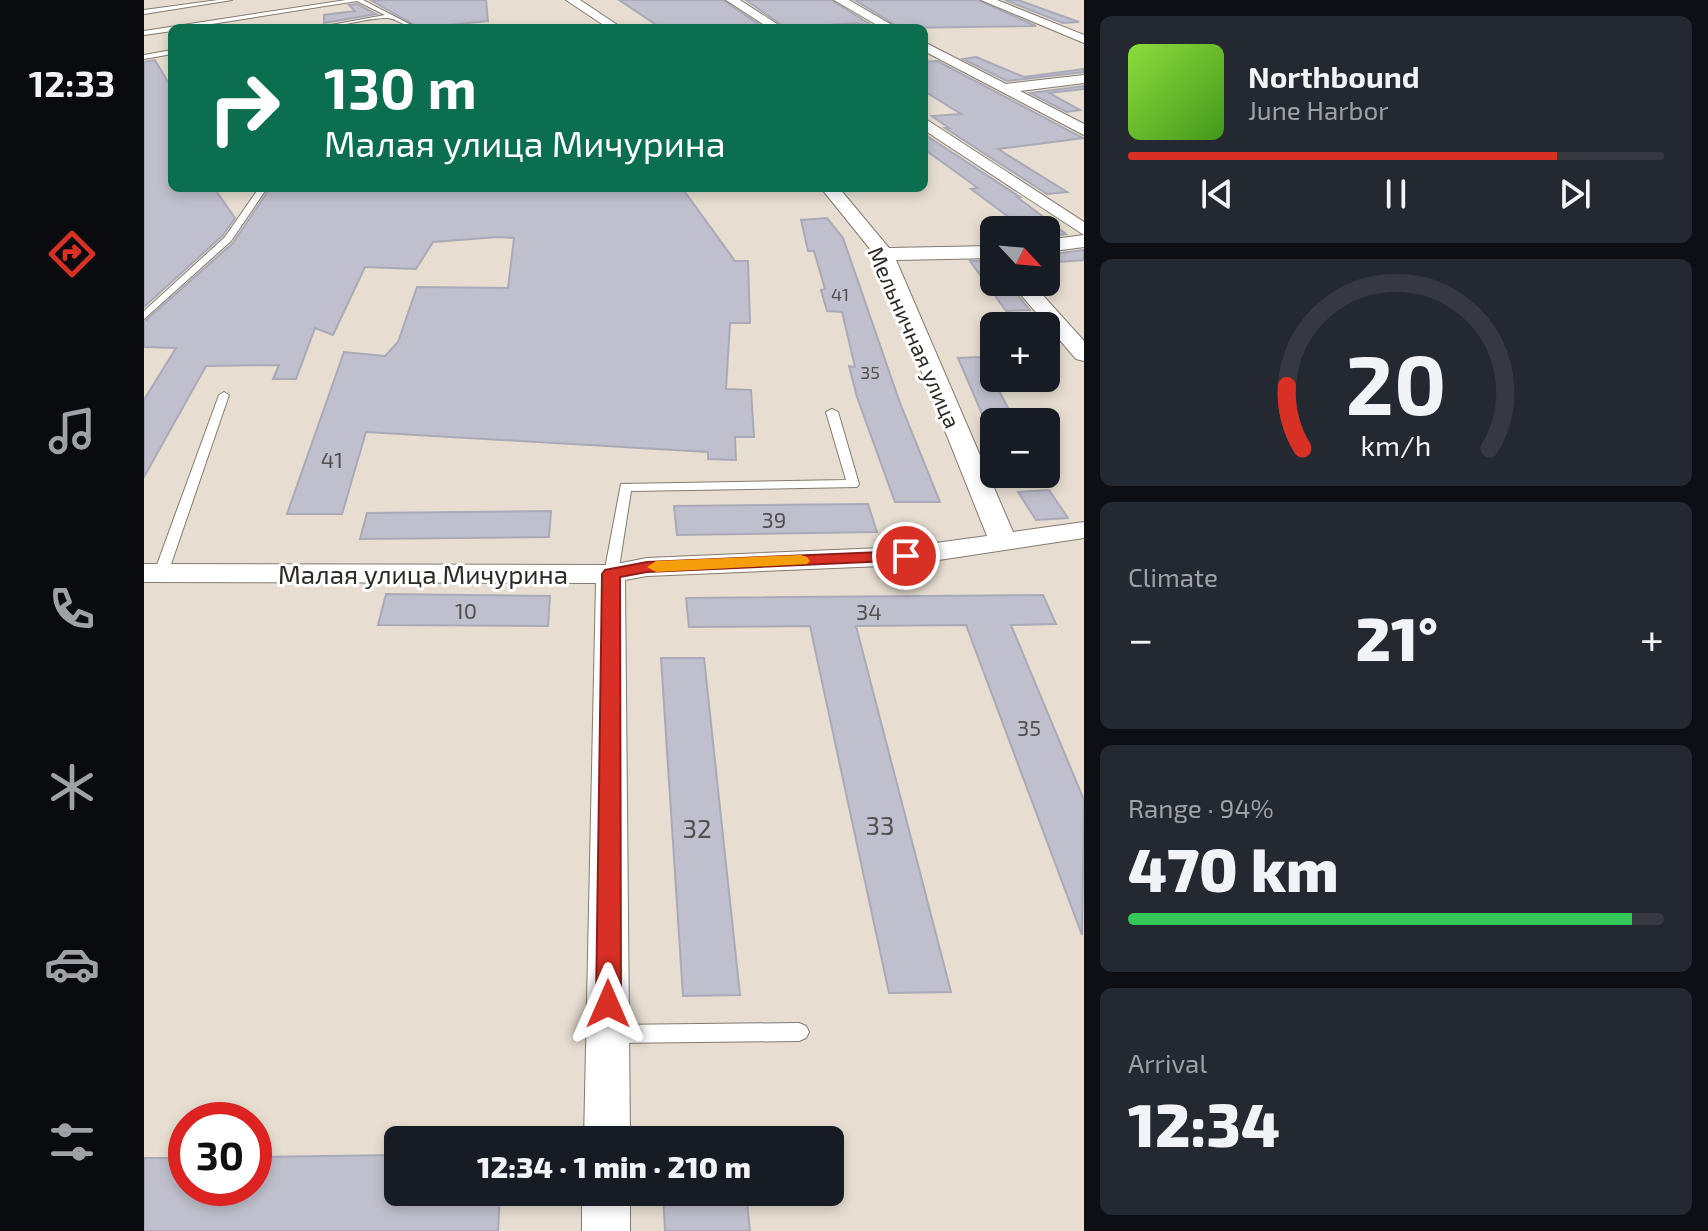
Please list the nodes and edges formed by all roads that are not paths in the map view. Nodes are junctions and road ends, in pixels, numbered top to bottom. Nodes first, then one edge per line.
1 (229, 0) edge
2 (358, 0) edge
3 (572, 0) edge
4 (732, 0) edge
5 (840, 0) edge
6 (987, 0) edge
7 (144, 12) edge
8 (390, 16) junction
9 (200, 24) edge
10 (342, 24) edge
11 (406, 24) edge
12 (610, 24) edge
13 (771, 24) edge
14 (884, 24) edge
15 (168, 29) edge
16 (144, 33) edge
17 (1084, 39) edge
18 (928, 48) edge
19 (168, 53) edge
20 (144, 57) edge
21 (966, 68) junction
22 (938, 71) dead end
23 (1084, 79) edge
24 (1005, 88) junction
25 (928, 126) edge
26 (1084, 130) edge
27 (260, 192) edge
28 (833, 192) edge
29 (1084, 207) edge
30 (1055, 210) junction
31 (1084, 230) edge
32 (1084, 241) edge
33 (1060, 244) edge
34 (884, 254) junction
35 (980, 254) edge
36 (1032, 296) edge
37 (144, 316) edge
38 (1084, 354) edge
39 (224, 395) dead end
40 (832, 412) dead end
41 (1084, 530) edge
42 (1003, 541) junction
43 (152, 573) edge
44 (611, 574) junction
45 (799, 1032) dead end
46 (608, 1034) junction
47 (607, 1126) edge
48 (606, 1206) edge
49 (606, 1231) edge

1 - 7 lane
2 - 8 lane
2 - 9 lane
3 - 12 street
4 - 13 street
5 - 14 street
6 - 17 street
8 - 10 lane
8 - 11 lane
15 - 16 lane
18 - 21 street
19 - 20 lane
21 - 22 street
21 - 24 street
23 - 24 street
24 - 26 street
25 - 30 street
27 - 37 lane
28 - 34 street, Мельничная улица
29 - 30 street
30 - 31 street
32 - 33 street
34 - 35 street
34 - 42 street, Мельничная улица
36 - 38 street
39 - 43 lane
40 - 44 lane
41 - 42 street, Малая улица Мичурина
42 - 44 street, Малая улица Мичурина
43 - 44 street, Малая улица Мичурина
44 - 46 street
45 - 46 lane
46 - 47 street
48 - 49 street

